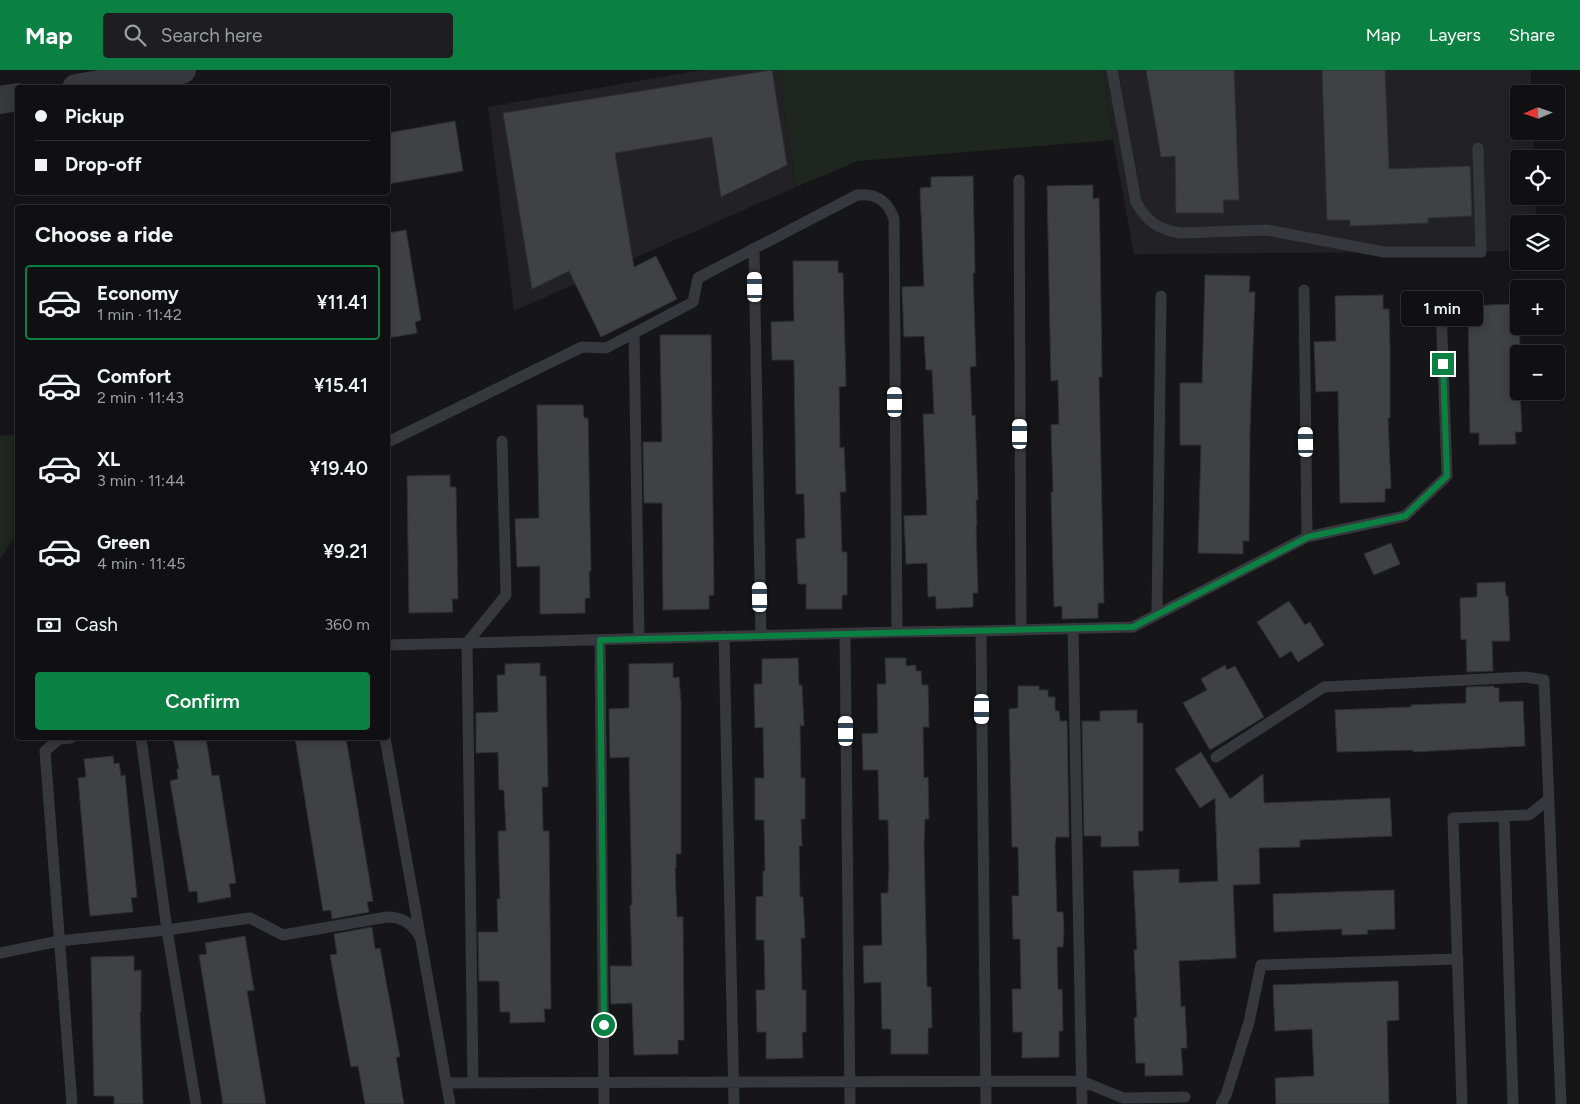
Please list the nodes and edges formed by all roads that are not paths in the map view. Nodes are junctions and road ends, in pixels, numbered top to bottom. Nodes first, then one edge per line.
1 (182, 70) edge
2 (1112, 70) edge
3 (94, 85) edge
4 (15, 98) edge
5 (0, 100) edge
6 (1478, 148) dead end
7 (1019, 180) dead end
8 (754, 248) junction
9 (1304, 290) dead end
10 (1162, 296) dead end
11 (1441, 308) dead end
12 (634, 333) junction
13 (390, 441) edge
14 (502, 441) dead end
15 (1308, 537) junction
16 (1157, 614) junction
17 (1073, 628) junction
18 (1021, 630) junction
19 (981, 631) junction
20 (898, 632) junction
21 (845, 633) junction
22 (724, 636) junction
23 (761, 636) junction
24 (639, 639) junction
25 (600, 640) junction
26 (467, 643) junction
27 (390, 645) edge
28 (58, 740) edge
29 (141, 740) edge
30 (385, 740) edge
31 (1216, 757) dead end
32 (1549, 799) junction
33 (1504, 816) junction
34 (167, 930) junction
35 (420, 937) junction
36 (59, 941) junction
37 (0, 953) edge
38 (1458, 959) junction
39 (1082, 1081) junction
40 (604, 1082) junction
41 (733, 1082) junction
42 (850, 1082) junction
43 (986, 1082) junction
44 (446, 1083) junction
45 (473, 1083) junction
46 (1185, 1097) dead end
47 (72, 1104) edge
48 (196, 1104) edge
49 (450, 1104) edge
50 (604, 1104) edge
51 (734, 1104) edge
52 (850, 1104) edge
53 (986, 1104) edge
54 (1082, 1104) edge
55 (1221, 1104) edge
56 (1462, 1104) edge
57 (1513, 1104) edge
58 (1561, 1104) edge

1 - 3 street
2 - 6 lane
4 - 5 street
7 - 18 lane
8 - 12 lane
8 - 20 lane
8 - 23 lane
9 - 15 lane
10 - 16 lane
11 - 15 lane
12 - 13 lane
12 - 24 lane
14 - 26 lane
15 - 16 lane
16 - 17 lane
17 - 18 lane
17 - 39 lane
18 - 19 lane
19 - 20 lane
19 - 43 lane
20 - 21 lane
21 - 23 lane
21 - 42 lane
22 - 23 lane
22 - 24 lane
22 - 41 lane
24 - 25 lane
25 - 26 lane
25 - 40 lane
26 - 27 lane
26 - 45 lane
28 - 36 lane
29 - 34 lane
30 - 35 lane
31 - 32 lane
32 - 33 lane
32 - 58 lane
33 - 38 lane
33 - 57 lane
34 - 35 lane
34 - 36 lane
34 - 48 lane
35 - 44 lane
36 - 37 lane
36 - 47 lane
38 - 55 lane
38 - 56 lane
39 - 43 lane
39 - 46 lane
39 - 54 lane
40 - 41 lane
40 - 45 lane
40 - 50 lane
41 - 42 lane
41 - 51 lane
42 - 43 lane
42 - 52 lane
43 - 53 lane
44 - 45 lane
44 - 49 lane

